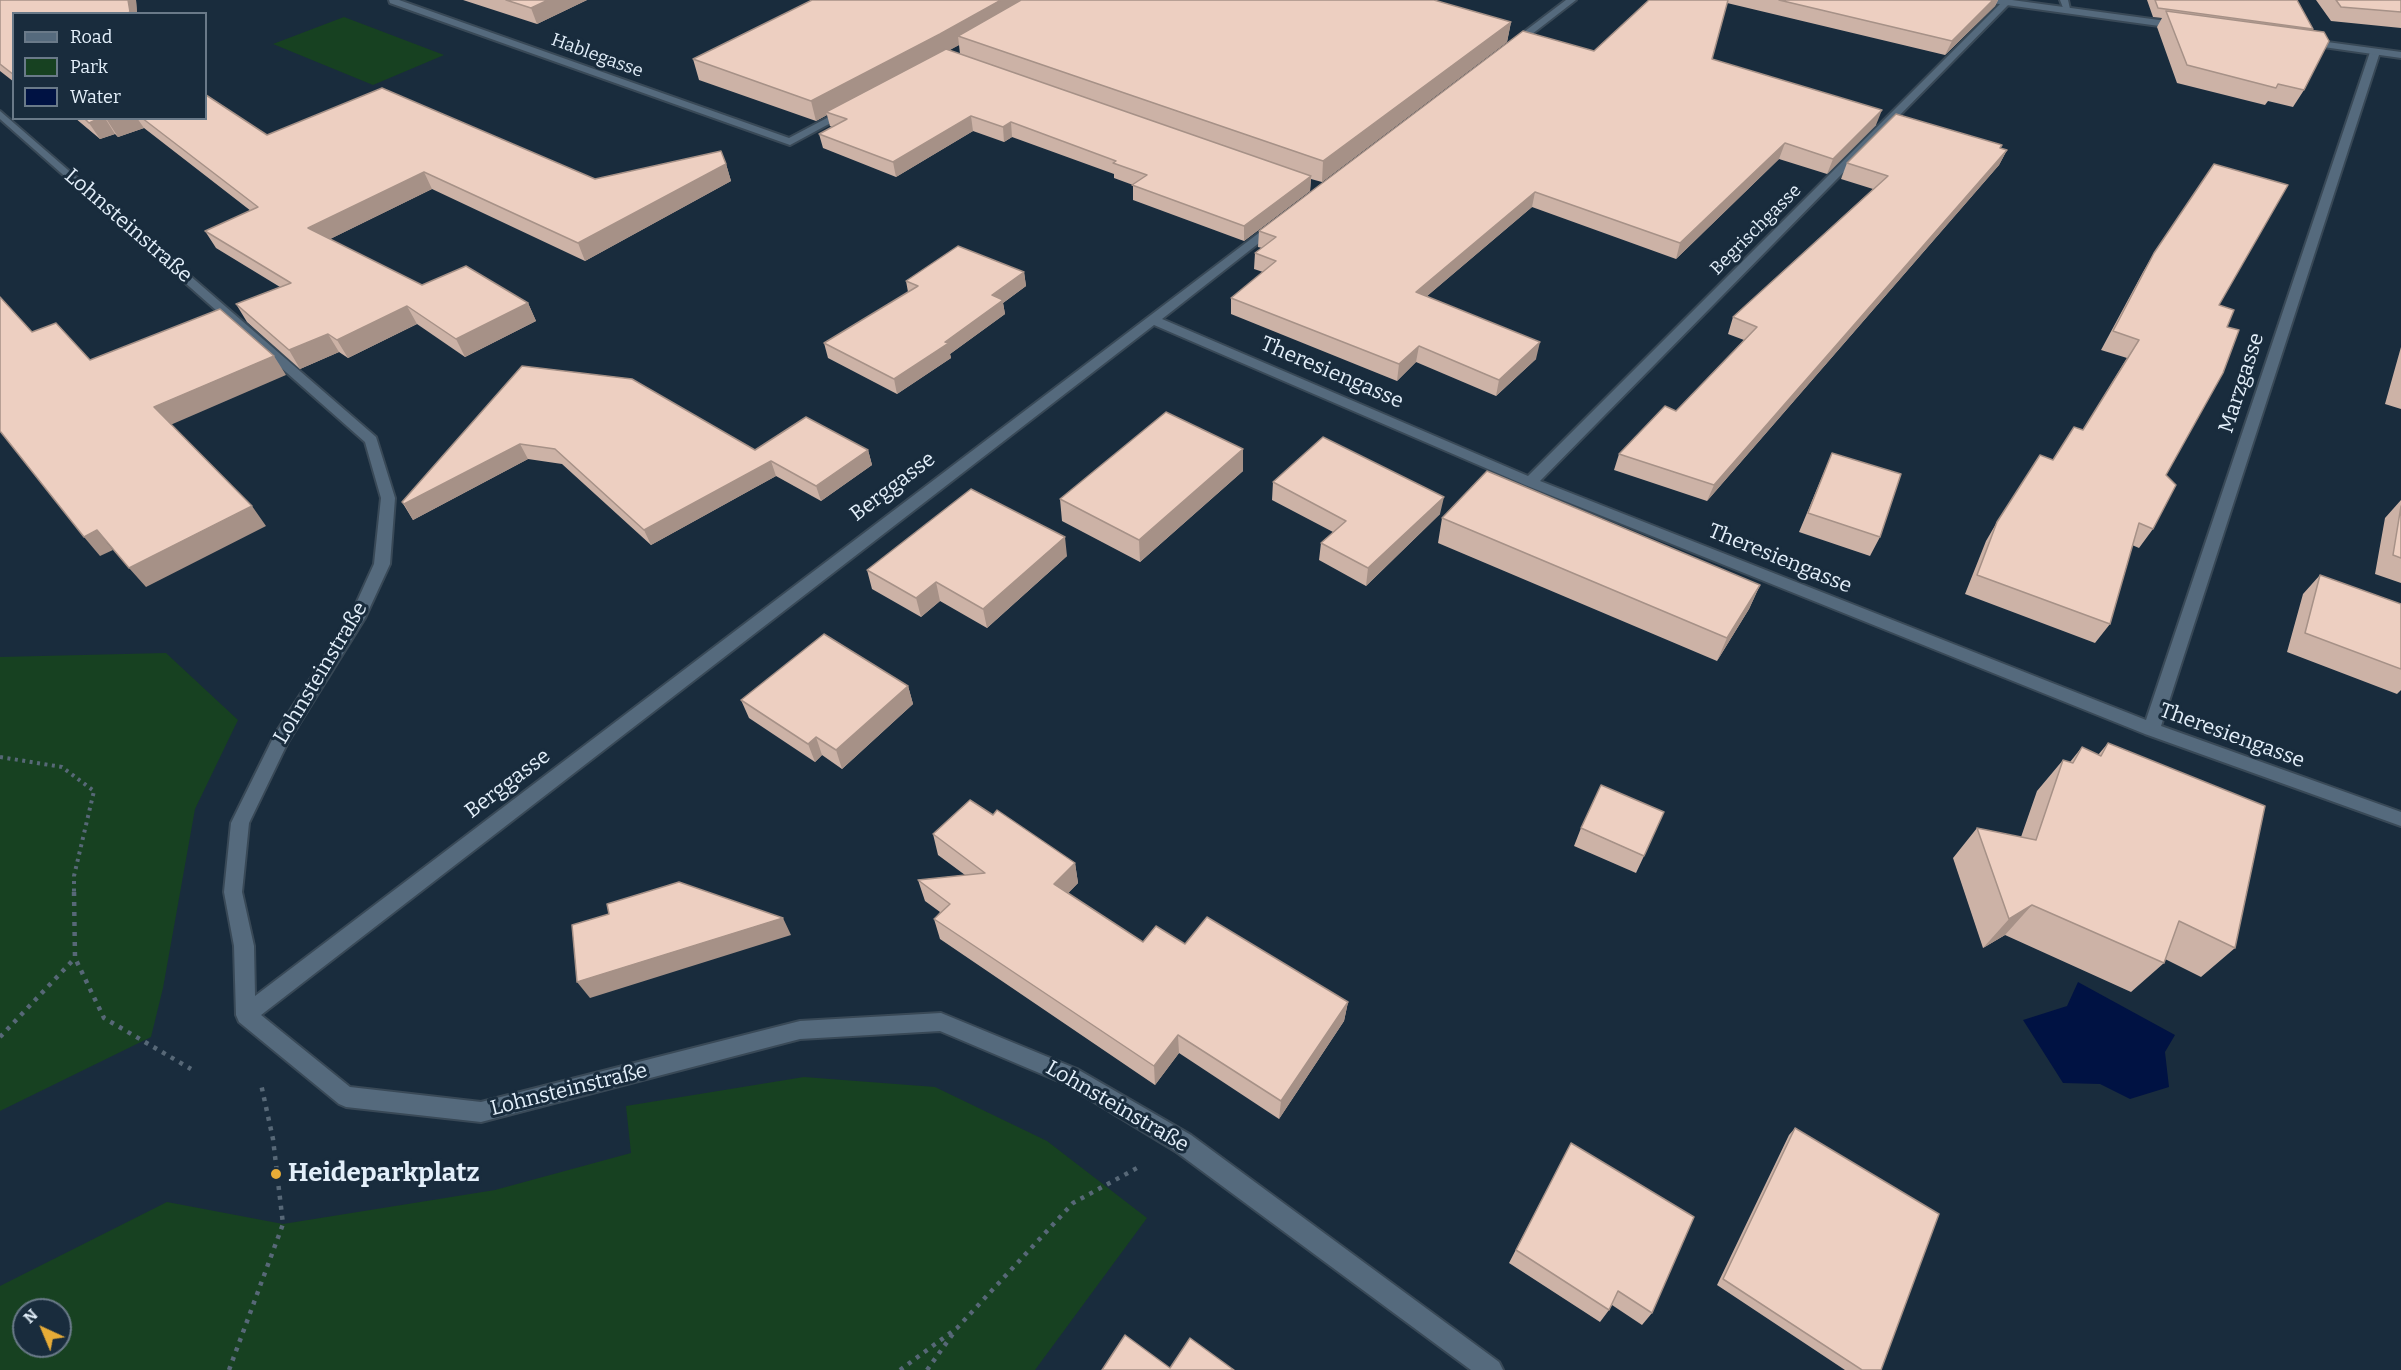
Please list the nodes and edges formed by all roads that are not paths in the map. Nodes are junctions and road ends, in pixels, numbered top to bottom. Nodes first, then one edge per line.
1 (1572, 0) edge
2 (1992, 0) edge
3 (2064, 0) edge
4 (393, 1) edge
5 (2007, 2) junction
6 (2068, 11) junction
7 (2198, 28) edge
8 (2292, 41) edge
9 (2375, 52) junction
10 (2401, 55) edge
11 (1498, 56) edge
12 (853, 108) edge
13 (0, 114) edge
14 (1285, 218) edge
15 (1152, 318) junction
16 (1530, 482) junction
17 (2151, 729) junction
18 (2401, 819) edge
19 (246, 1016) junction
20 (1491, 1370) edge

1 - 11 street
2 - 5 street
3 - 6 street
4 - 12 street, Hablegasse
5 - 6 street
5 - 16 street, Begrischgasse
6 - 7 street
8 - 9 street
9 - 10 street
9 - 17 street, Marzgasse
13 - 19 street, Lohnsteinstraße
14 - 15 street, Berggasse
15 - 16 street, Theresiengasse
15 - 19 street, Berggasse
16 - 17 street, Theresiengasse
17 - 18 street, Theresiengasse
19 - 20 street, Lohnsteinstraße

